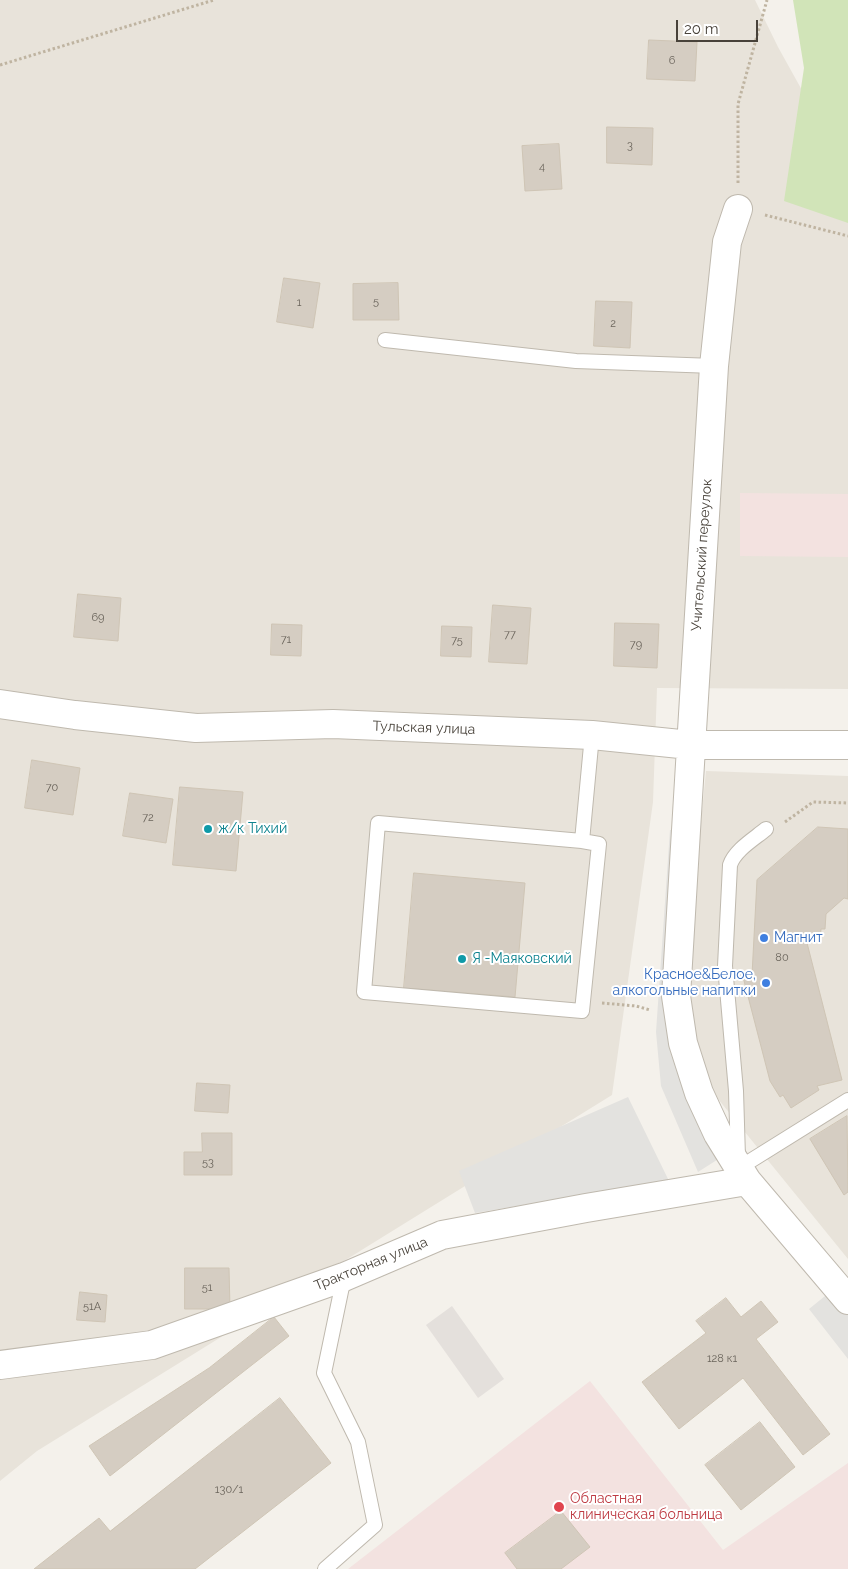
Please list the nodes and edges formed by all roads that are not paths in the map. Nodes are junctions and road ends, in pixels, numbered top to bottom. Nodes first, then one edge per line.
1 (738, 209) road end
2 (385, 340) dead end
3 (714, 366) junction
4 (0, 704) edge
5 (592, 735) junction
6 (690, 745) junction
7 (848, 745) edge
8 (766, 829) road end
9 (582, 841) junction
10 (848, 1100) edge
11 (743, 1175) junction
12 (344, 1277) junction
13 (846, 1292) edge
14 (0, 1365) edge
15 (325, 1569) edge

1 - 3 street, Учительский переулок
2 - 3 lane
3 - 6 street, Учительский переулок
4 - 5 street, Тульская улица
5 - 6 street, Тульская улица
5 - 9 lane
6 - 7 street, Тульская улица
6 - 11 street, Учительский переулок
8 - 11 lane
9 - 9 lane
10 - 11 lane
11 - 12 street, Тракторная улица
11 - 13 street, Учительский переулок
12 - 14 street, Тракторная улица
12 - 15 lane

